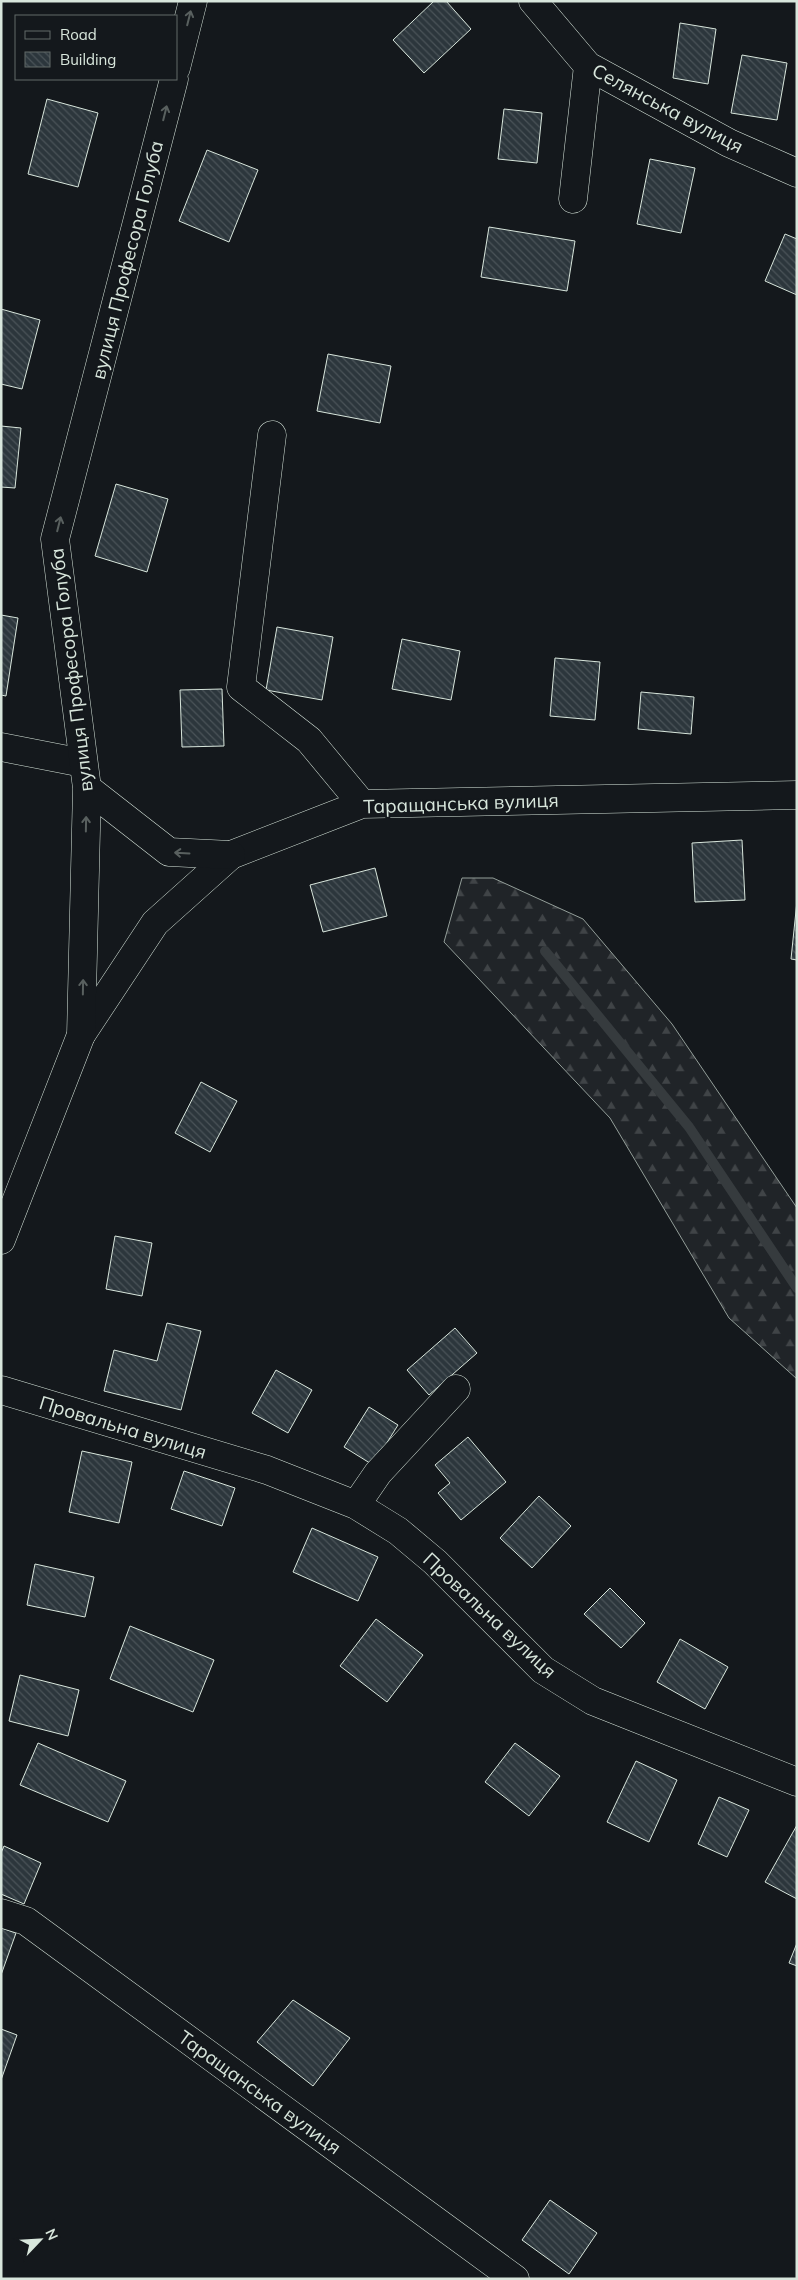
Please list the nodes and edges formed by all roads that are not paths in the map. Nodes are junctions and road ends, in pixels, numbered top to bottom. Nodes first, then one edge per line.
1 (194, 1) edge
2 (533, 1) edge
3 (178, 61) edge
4 (588, 66) junction
5 (174, 80) edge
6 (797, 173) edge
7 (573, 199) dead end
8 (272, 434) dead end
9 (1, 746) edge
10 (85, 776) junction
11 (797, 795) edge
12 (362, 804) junction
13 (231, 856) junction
14 (82, 1035) junction
15 (1, 1240) edge
16 (456, 1389) dead end
17 (1, 1390) edge
18 (356, 1505) junction
19 (797, 1782) edge
20 (1, 1913) edge
21 (515, 2279) edge

3 -> 1 street
2 - 4 street, Селянська вулиця
4 - 6 street, Селянська вулиця
4 - 7 street
10 -> 5 street, вулиця Професора Голуба
8 - 12 street
9 - 10 street
13 -> 10 street
14 -> 10 street, вулиця Професора Голуба
11 - 12 street, Таращанська вулиця
12 - 13 street, Таращанська вулиця
13 - 14 street, Таращанська вулиця
14 - 15 street, Таращанська вулиця
16 - 18 street
17 - 18 street, Провальна вулиця
18 - 19 street, Провальна вулиця
20 - 21 street, Таращанська вулиця

